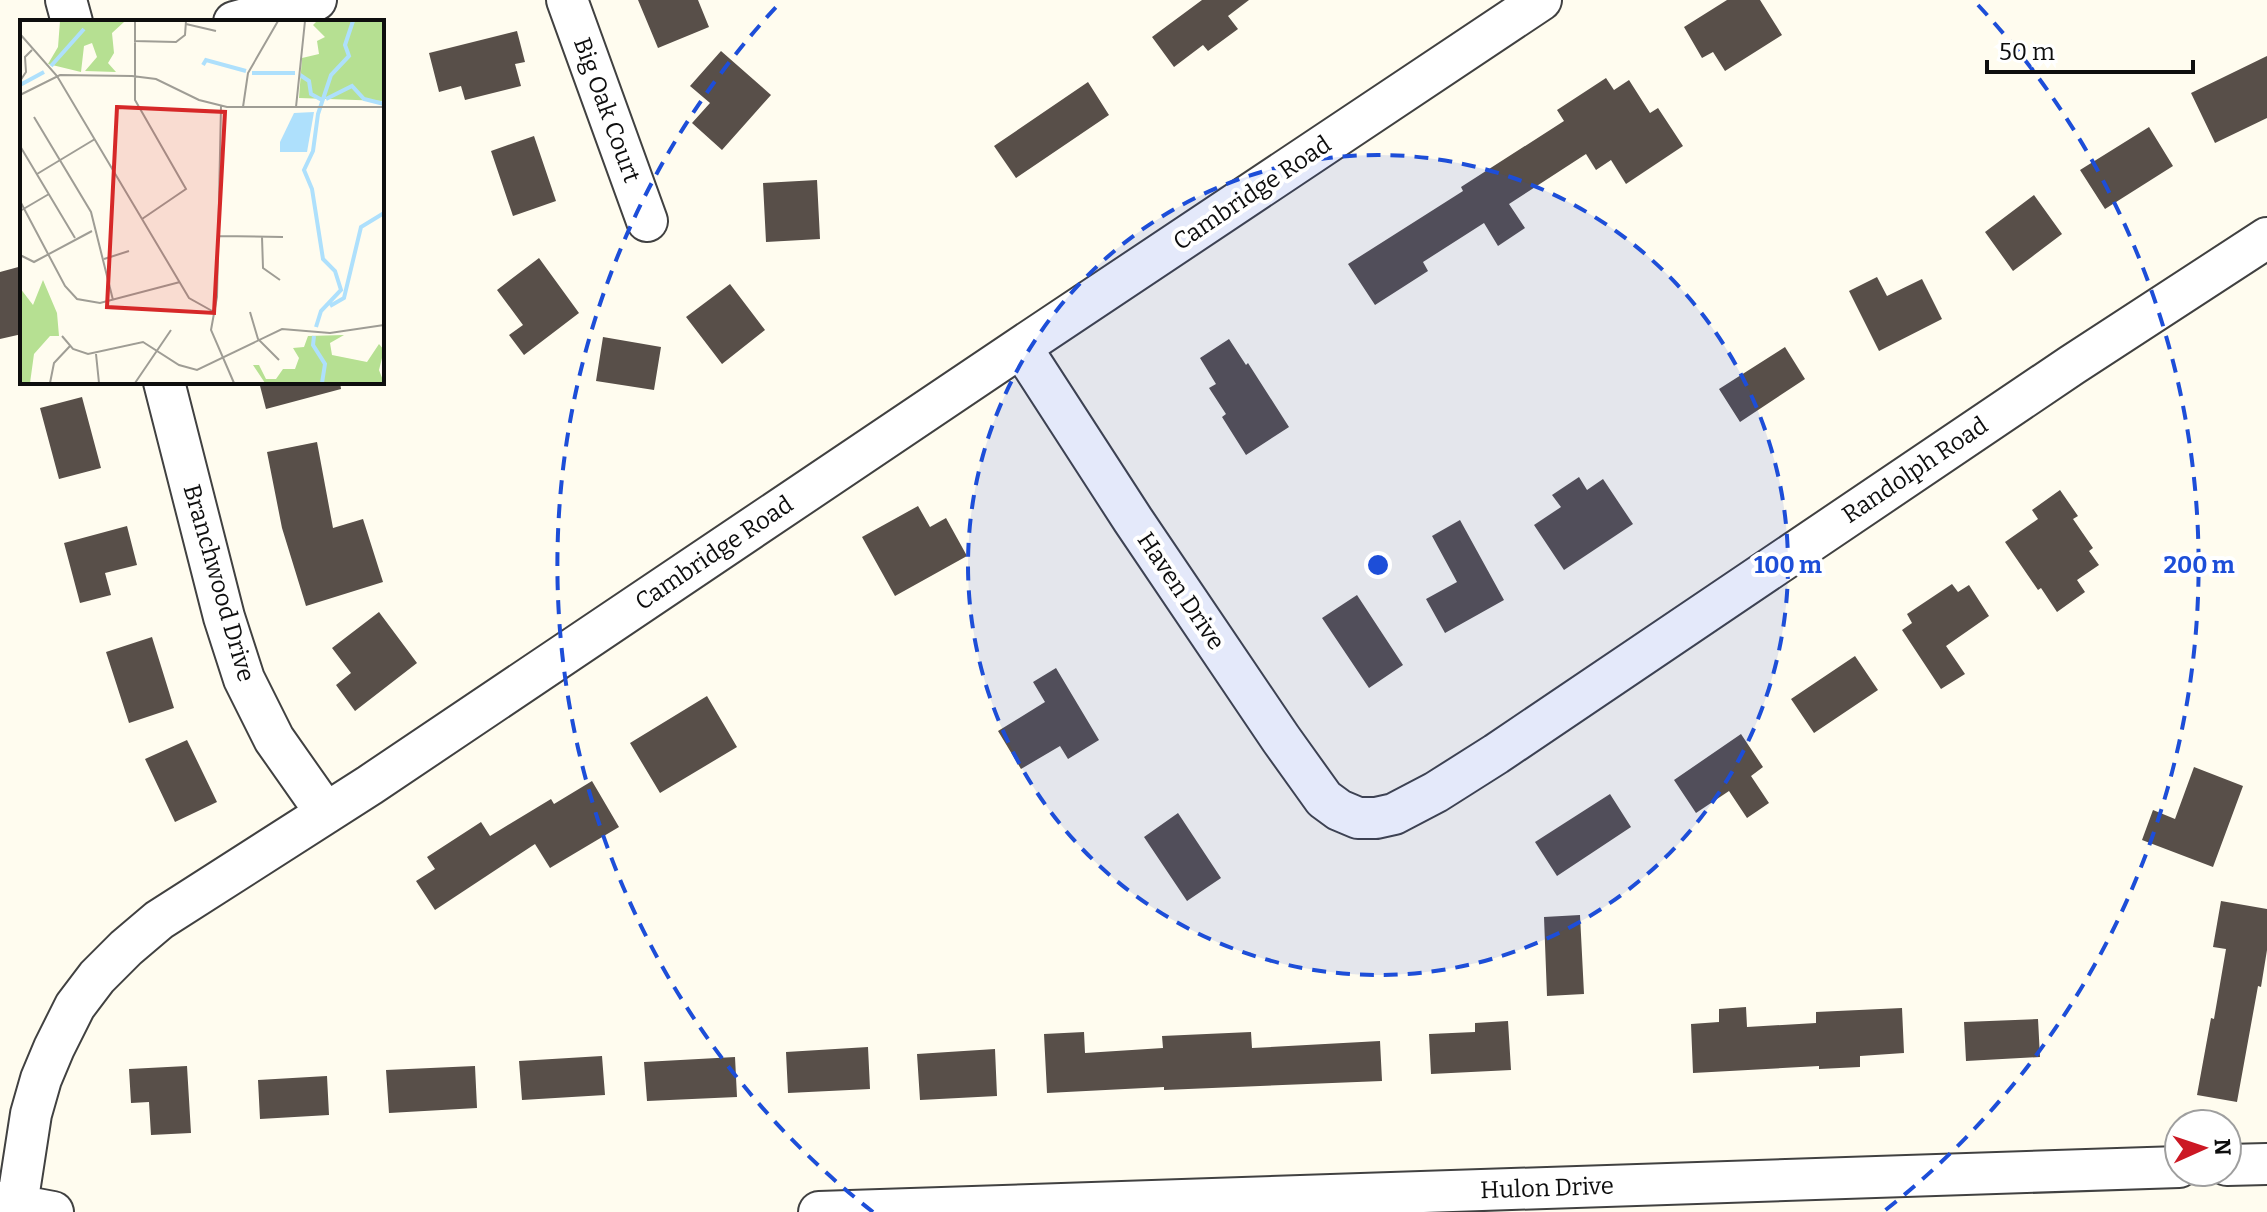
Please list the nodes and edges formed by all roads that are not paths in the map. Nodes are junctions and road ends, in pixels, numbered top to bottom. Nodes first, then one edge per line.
1 (66, 0) edge
2 (316, 0) edge
3 (567, 0) edge
4 (1541, 0) edge
5 (71, 20) edge
6 (241, 20) edge
7 (647, 221) dead end
8 (2267, 238) edge
9 (1021, 347) junction
10 (165, 384) edge
11 (326, 813) junction
12 (1358, 818) joint
13 (2267, 1164) edge
14 (2243, 1165) edge
15 (2163, 1168) edge
16 (23, 1206) edge
17 (870, 1211) edge
18 (819, 1212) edge

1 - 5 street
2 - 6 street
3 - 7 street, Big Oak Court
4 - 9 street, Cambridge Road
8 - 12 street, Randolph Road
9 - 11 street, Cambridge Road
9 - 12 street, Haven Drive
10 - 11 street, Branchwood Drive
11 - 16 street, Cambridge Road
13 - 14 street
15 - 17 street, Hulon Drive
17 - 18 street, Hulon Drive

